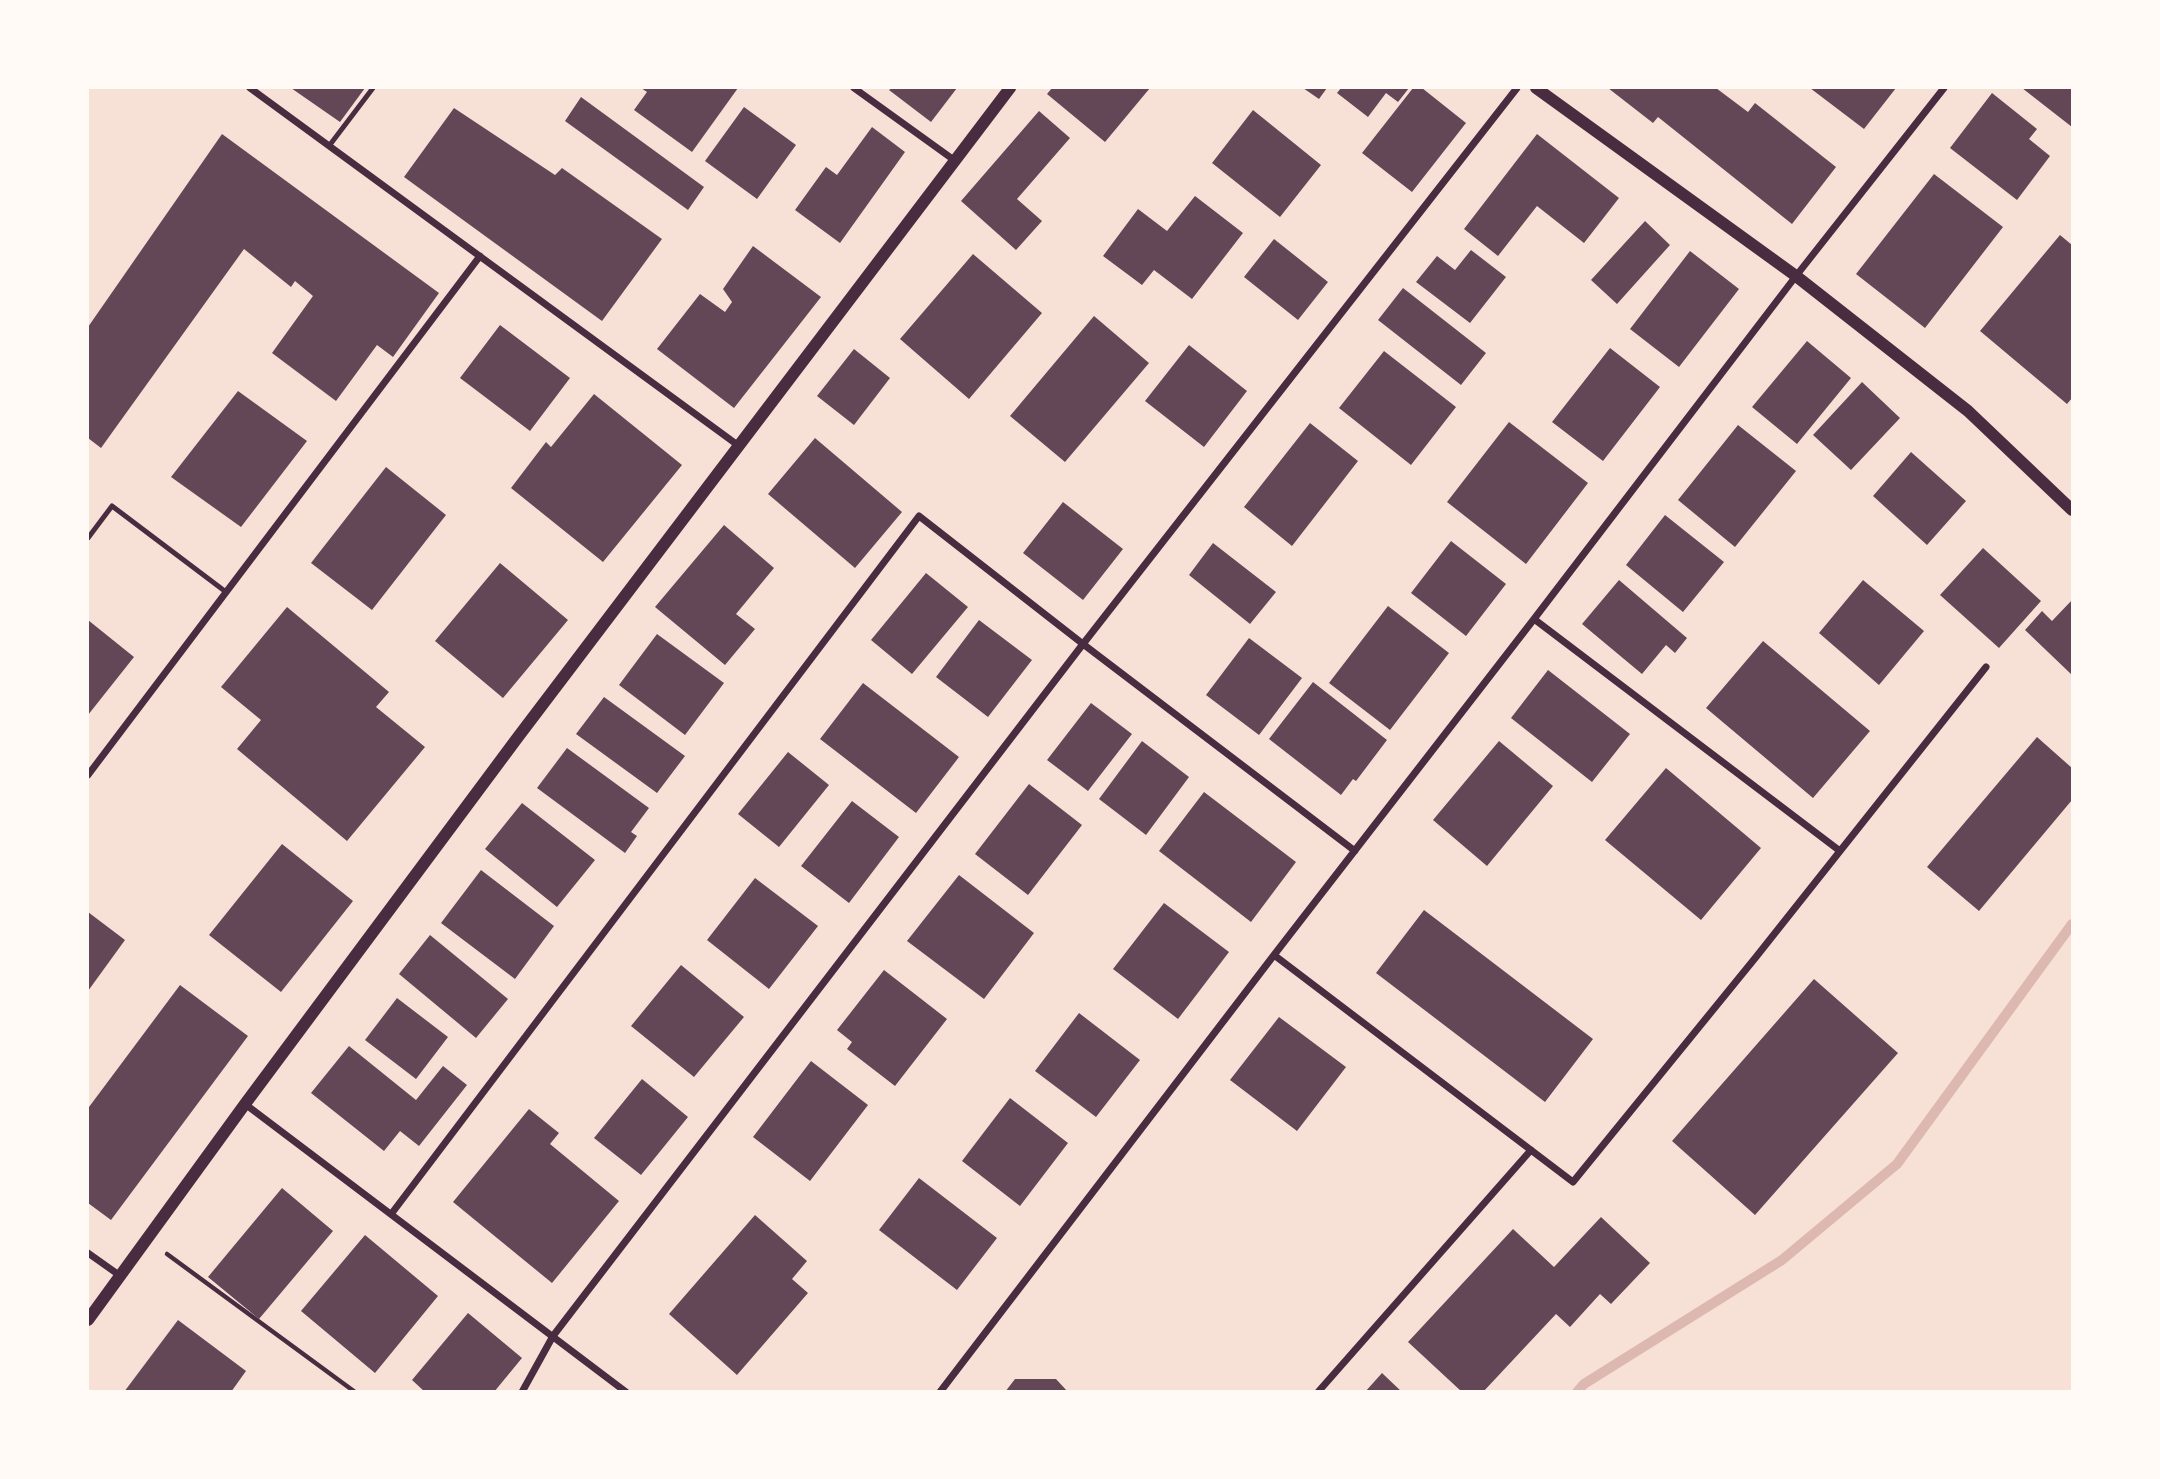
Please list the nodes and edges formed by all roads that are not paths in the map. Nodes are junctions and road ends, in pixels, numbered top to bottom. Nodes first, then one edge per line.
1 (250, 88) edge
2 (373, 88) edge
3 (854, 88) edge
4 (1010, 88) edge
5 (1517, 88) edge
6 (1536, 88) edge
7 (1944, 88) edge
8 (330, 146) junction
9 (954, 160) junction
10 (480, 256) junction
11 (1796, 276) junction
12 (739, 446) junction
13 (2073, 510) edge
14 (88, 538) edge
15 (226, 592) junction
16 (1534, 619) junction
17 (1083, 644) junction
18 (1986, 667) dead end
19 (88, 775) edge
20 (1355, 851) junction
21 (1840, 851) junction
22 (1274, 954) junction
23 (245, 1104) junction
24 (1531, 1150) junction
25 (392, 1213) junction
26 (88, 1253) edge
27 (119, 1275) junction
28 (88, 1320) edge
29 (553, 1335) junction
30 (522, 1391) edge
31 (626, 1391) edge
32 (940, 1391) edge
33 (1318, 1391) edge

1 - 8 street
2 - 8 lane
3 - 9 street
4 - 9 street
5 - 17 street
6 - 11 street
7 - 11 street
8 - 10 street
9 - 12 street
10 - 12 street
10 - 15 street
11 - 13 street
11 - 16 street
12 - 23 street
14 - 15 lane
15 - 19 street
16 - 20 street
16 - 21 street
17 - 20 street
17 - 25 street
17 - 29 street
18 - 21 street
20 - 22 street
21 - 24 street
22 - 24 street
22 - 32 street
23 - 25 street
23 - 27 street
24 - 33 street
25 - 29 street
26 - 27 street
27 - 28 street
29 - 30 street
29 - 31 street

